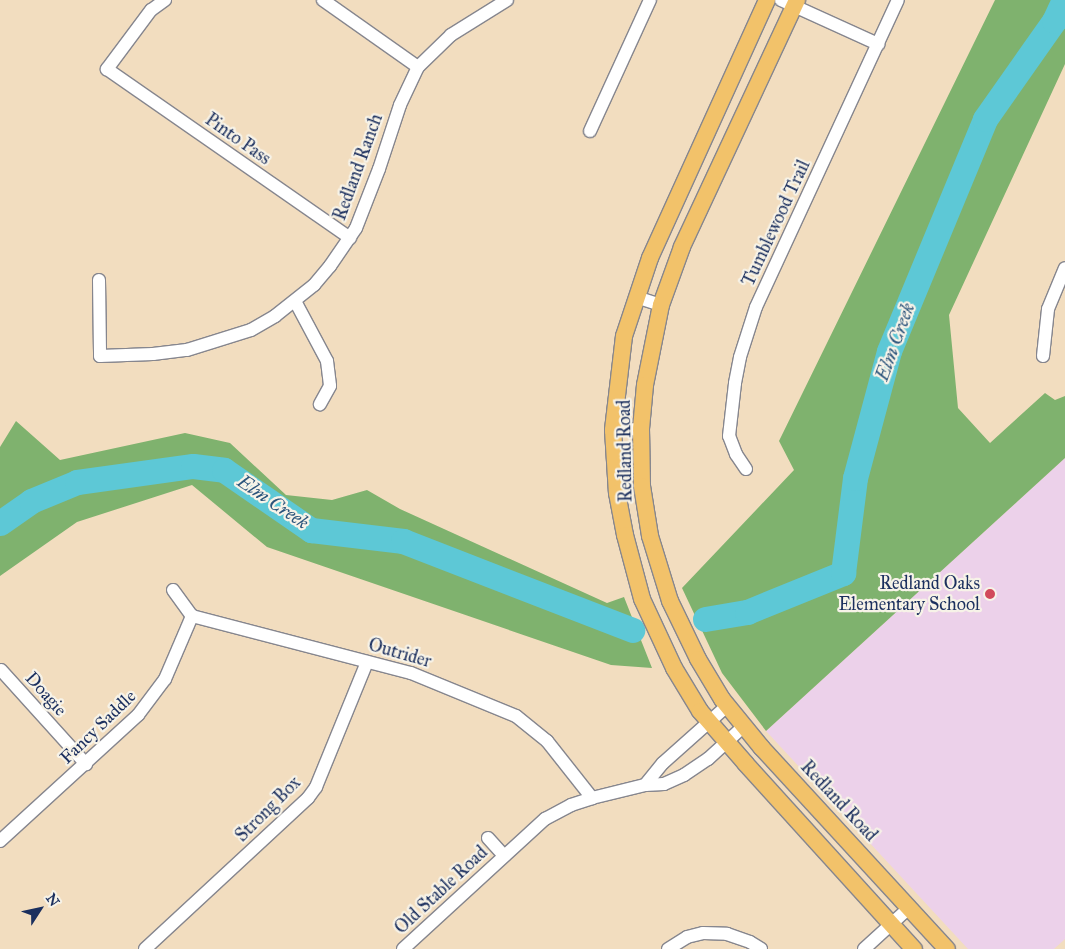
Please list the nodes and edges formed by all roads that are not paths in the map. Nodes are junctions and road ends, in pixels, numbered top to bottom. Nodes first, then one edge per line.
1 (165, 0) edge
2 (323, 0) edge
3 (507, 0) edge
4 (650, 0) edge
5 (768, 0) edge
6 (898, 0) edge
7 (791, 2) edge
8 (878, 44) junction
9 (418, 67) junction
10 (590, 131) dead end
11 (350, 238) junction
12 (1065, 268) edge
13 (99, 280) dead end
14 (636, 297) junction
15 (296, 301) junction
16 (662, 305) junction
17 (1043, 356) dead end
18 (320, 404) dead end
19 (641, 429) junction
20 (613, 430) junction
21 (746, 469) dead end
22 (173, 590) dead end
23 (192, 616) junction
24 (367, 662) junction
25 (0, 670) edge
26 (727, 706) junction
27 (709, 722) junction
28 (744, 726) junction
29 (726, 742) junction
30 (86, 764) junction
31 (645, 785) junction
32 (592, 798) junction
33 (488, 838) dead end
34 (0, 841) edge
35 (504, 856) junction
36 (910, 907) junction
37 (892, 924) junction
38 (145, 949) edge
39 (403, 949) edge
40 (668, 949) edge
41 (761, 949) edge
42 (864, 949) edge
43 (914, 949) edge
44 (946, 949) edge

1 - 11 street, Pinto Pass
2 - 9 street
3 - 9 street, Redland Ranch
4 - 10 street
5 - 14 main road, Redland Road
6 - 8 street, Tumblewood Trail
7 - 8 street
7 - 16 main road, Redland Road
8 - 21 street, Tumblewood Trail
9 - 11 street, Redland Ranch
11 - 15 street, Redland Ranch
12 - 17 street
13 - 15 street, Redland Ranch
14 - 16 street
14 - 20 main road, Redland Road
15 - 18 street
16 - 19 main road, Redland Road
19 - 20 street
19 - 26 main road, Redland Road
20 - 27 main road, Redland Road
22 - 23 street
23 - 24 street, Outrider
23 - 30 street, Fancy Saddle
24 - 32 street, Outrider
24 - 38 street, Strong Box
25 - 30 street, Doagie
26 - 27 street
26 - 28 main road, Redland Road
27 - 29 main road, Redland Road
27 - 31 street
28 - 29 street, Old Stable Road
28 - 36 main road, Redland Road
29 - 31 street, Old Stable Road
29 - 37 main road, Redland Road
30 - 34 street, Fancy Saddle
31 - 32 street, Old Stable Road
32 - 35 street, Old Stable Road
33 - 35 street, Old Stable Road
35 - 39 street, Old Stable Road
36 - 37 street
36 - 44 main road, Redland Road
37 - 42 street
37 - 43 main road, Redland Road
40 - 41 street

